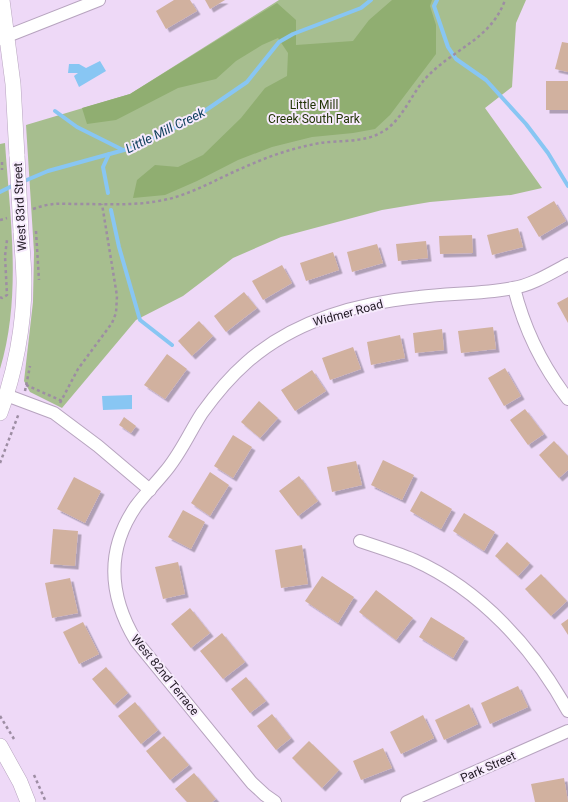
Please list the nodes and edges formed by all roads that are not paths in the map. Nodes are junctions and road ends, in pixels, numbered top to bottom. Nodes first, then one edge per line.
1 (2, 0) edge
2 (99, 0) edge
3 (4, 37) edge
4 (568, 264) edge
5 (514, 288) junction
6 (6, 395) junction
7 (568, 399) edge
8 (0, 413) edge
9 (150, 490) junction
10 (360, 541) dead end
11 (568, 711) edge
12 (568, 731) edge
13 (0, 746) edge
14 (28, 802) edge
15 (275, 802) edge
16 (407, 802) edge

1 - 3 street, West 83rd Street
2 - 3 street
3 - 6 street, West 83rd Street, bridge
4 - 5 street, Widmer Road
5 - 7 street
5 - 9 street, Widmer Road
6 - 8 street, West 83rd Street
6 - 9 street
9 - 15 street, West 82nd Terrace
10 - 11 street
12 - 16 street, Park Street
13 - 14 street

